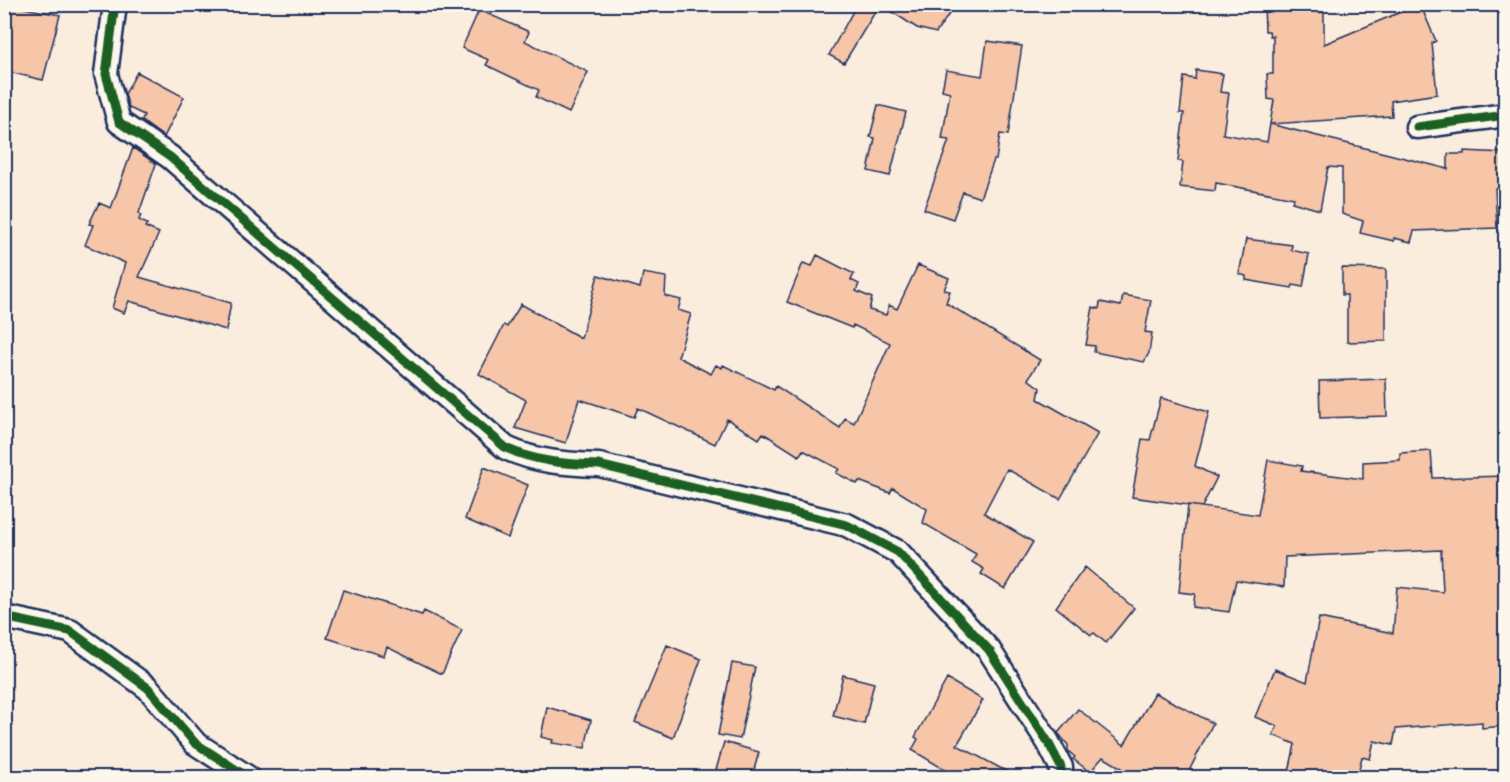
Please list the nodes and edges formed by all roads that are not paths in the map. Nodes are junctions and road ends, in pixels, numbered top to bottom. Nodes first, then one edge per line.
1 (115, 4) edge
2 (1506, 115) edge
3 (1418, 127) dead end
4 (4, 617) edge
5 (249, 777) edge
6 (1061, 777) edge

1 - 6 street
2 - 3 street
4 - 5 street

